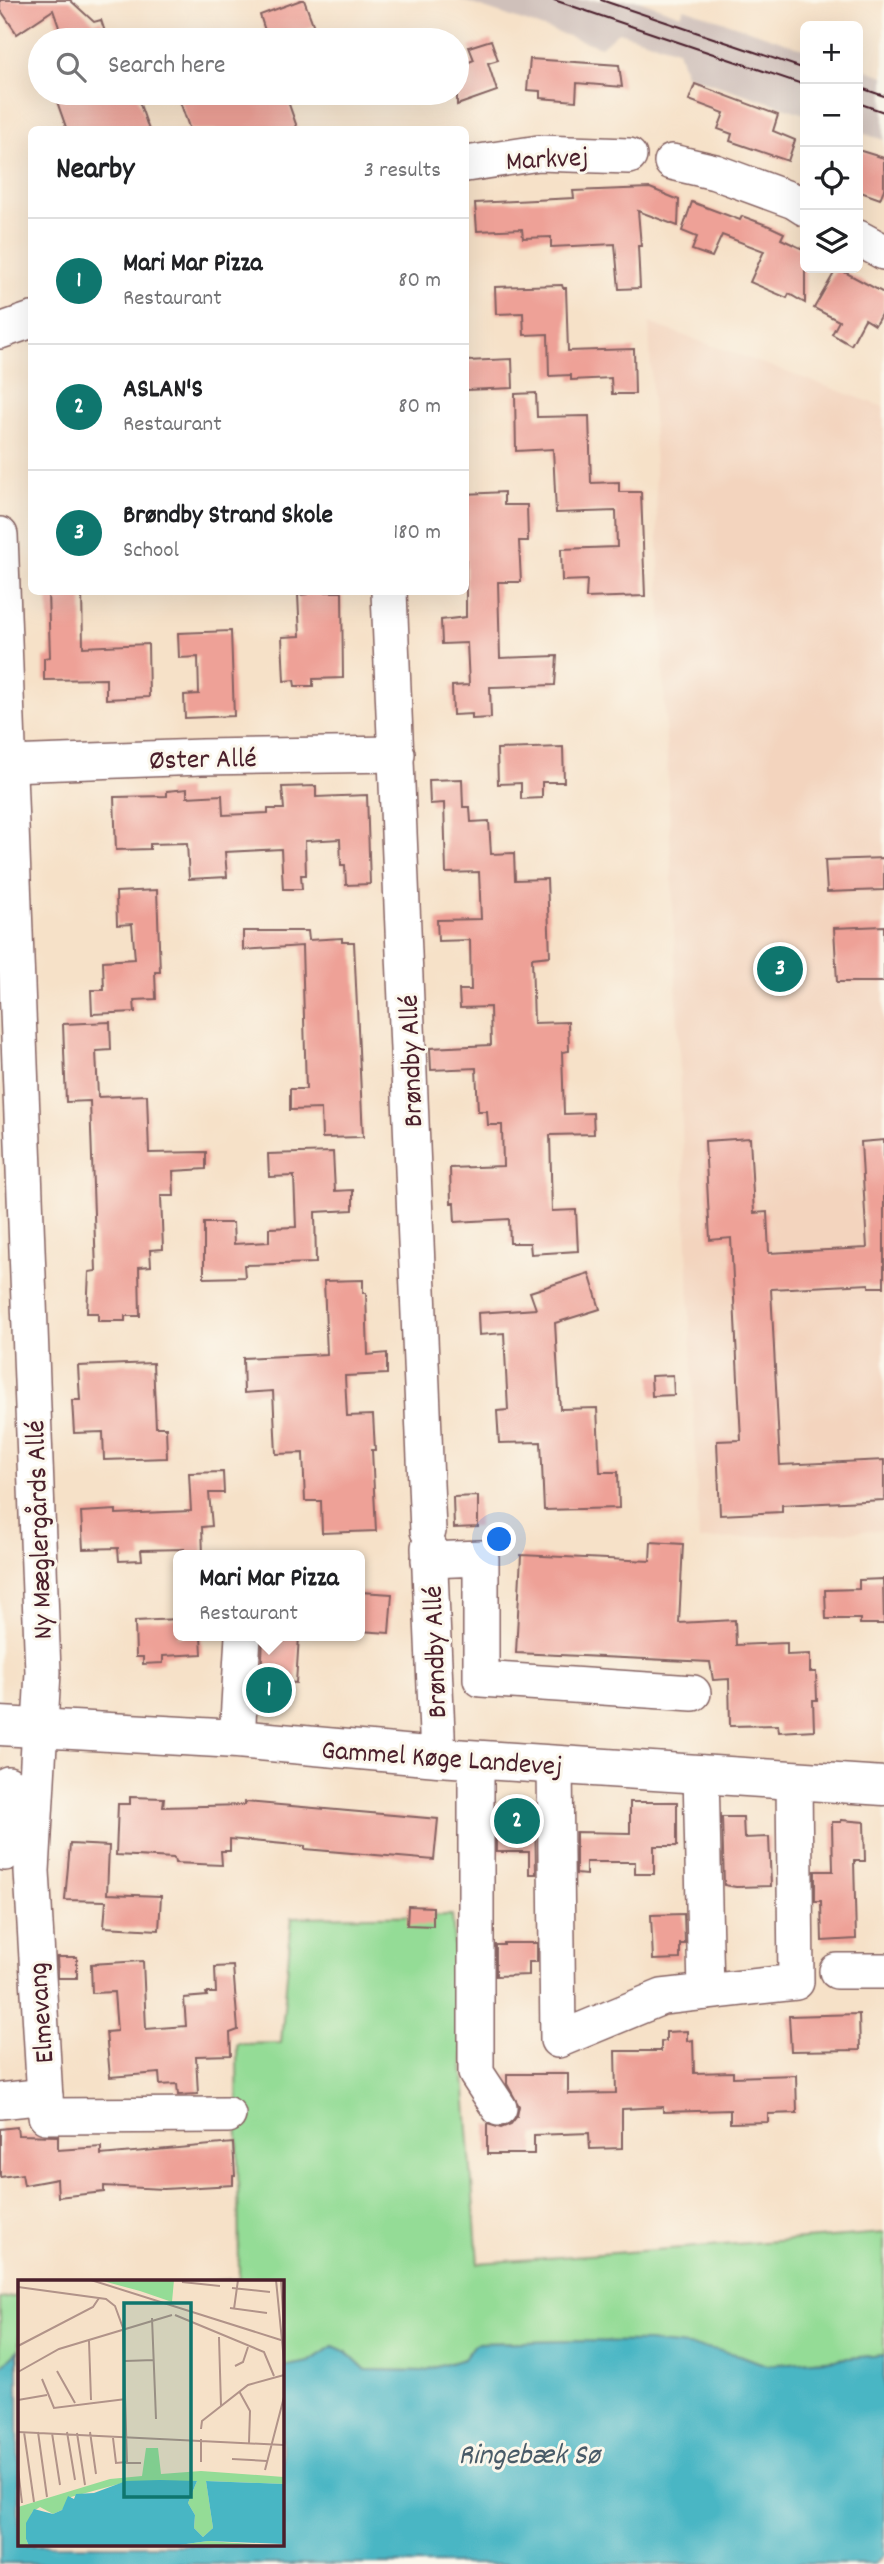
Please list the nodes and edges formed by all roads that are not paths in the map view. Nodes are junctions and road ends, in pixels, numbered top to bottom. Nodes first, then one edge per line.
1 (629, 156) dead end
2 (672, 162) dead end
3 (469, 164) edge
4 (800, 205) edge
5 (863, 240) edge
6 (884, 253) edge
7 (28, 321) edge
8 (0, 331) edge
9 (0, 535) edge
10 (389, 595) edge
11 (397, 754) junction
12 (8, 764) junction
13 (13, 1264) edge
14 (429, 1546) junction
15 (243, 1641) edge
16 (693, 1693) dead end
17 (0, 1726) edge
18 (39, 1728) junction
19 (237, 1739) junction
20 (438, 1757) junction
21 (475, 1759) junction
22 (555, 1765) junction
23 (702, 1773) junction
24 (794, 1780) junction
25 (8, 1784) dead end
26 (884, 1786) edge
27 (13, 1852) edge
28 (837, 1971) dead end
29 (884, 1971) edge
30 (706, 1992) junction
31 (45, 2096) junction
32 (0, 2101) edge
33 (499, 2108) dead end
34 (228, 2115) dead end

1 - 3 street, Markvej
2 - 4 street
5 - 6 street
7 - 8 street
9 - 12 street, Ny Mæglergårds Allé
10 - 11 street, Brøndby Allé
11 - 12 street, Øster Allé
11 - 14 street, Brøndby Allé
12 - 13 street, Ny Mæglergårds Allé
13 - 18 street, Ny Mæglergårds Allé
14 - 16 street
14 - 20 street, Brøndby Allé
15 - 19 street
17 - 18 main road, Gammel Køge Landevej
18 - 19 main road, Gammel Køge Landevej
18 - 27 street, Elmevang
19 - 20 main road, Gammel Køge Landevej
20 - 21 main road, Gammel Køge Landevej
21 - 22 main road, Gammel Køge Landevej
21 - 33 street
22 - 23 main road, Gammel Køge Landevej
22 - 30 street
23 - 24 main road, Gammel Køge Landevej
23 - 30 street
24 - 26 main road, Gammel Køge Landevej
24 - 30 street
25 - 27 street
27 - 31 street, Elmevang
28 - 29 street
31 - 32 street
31 - 34 street, Elmevang

